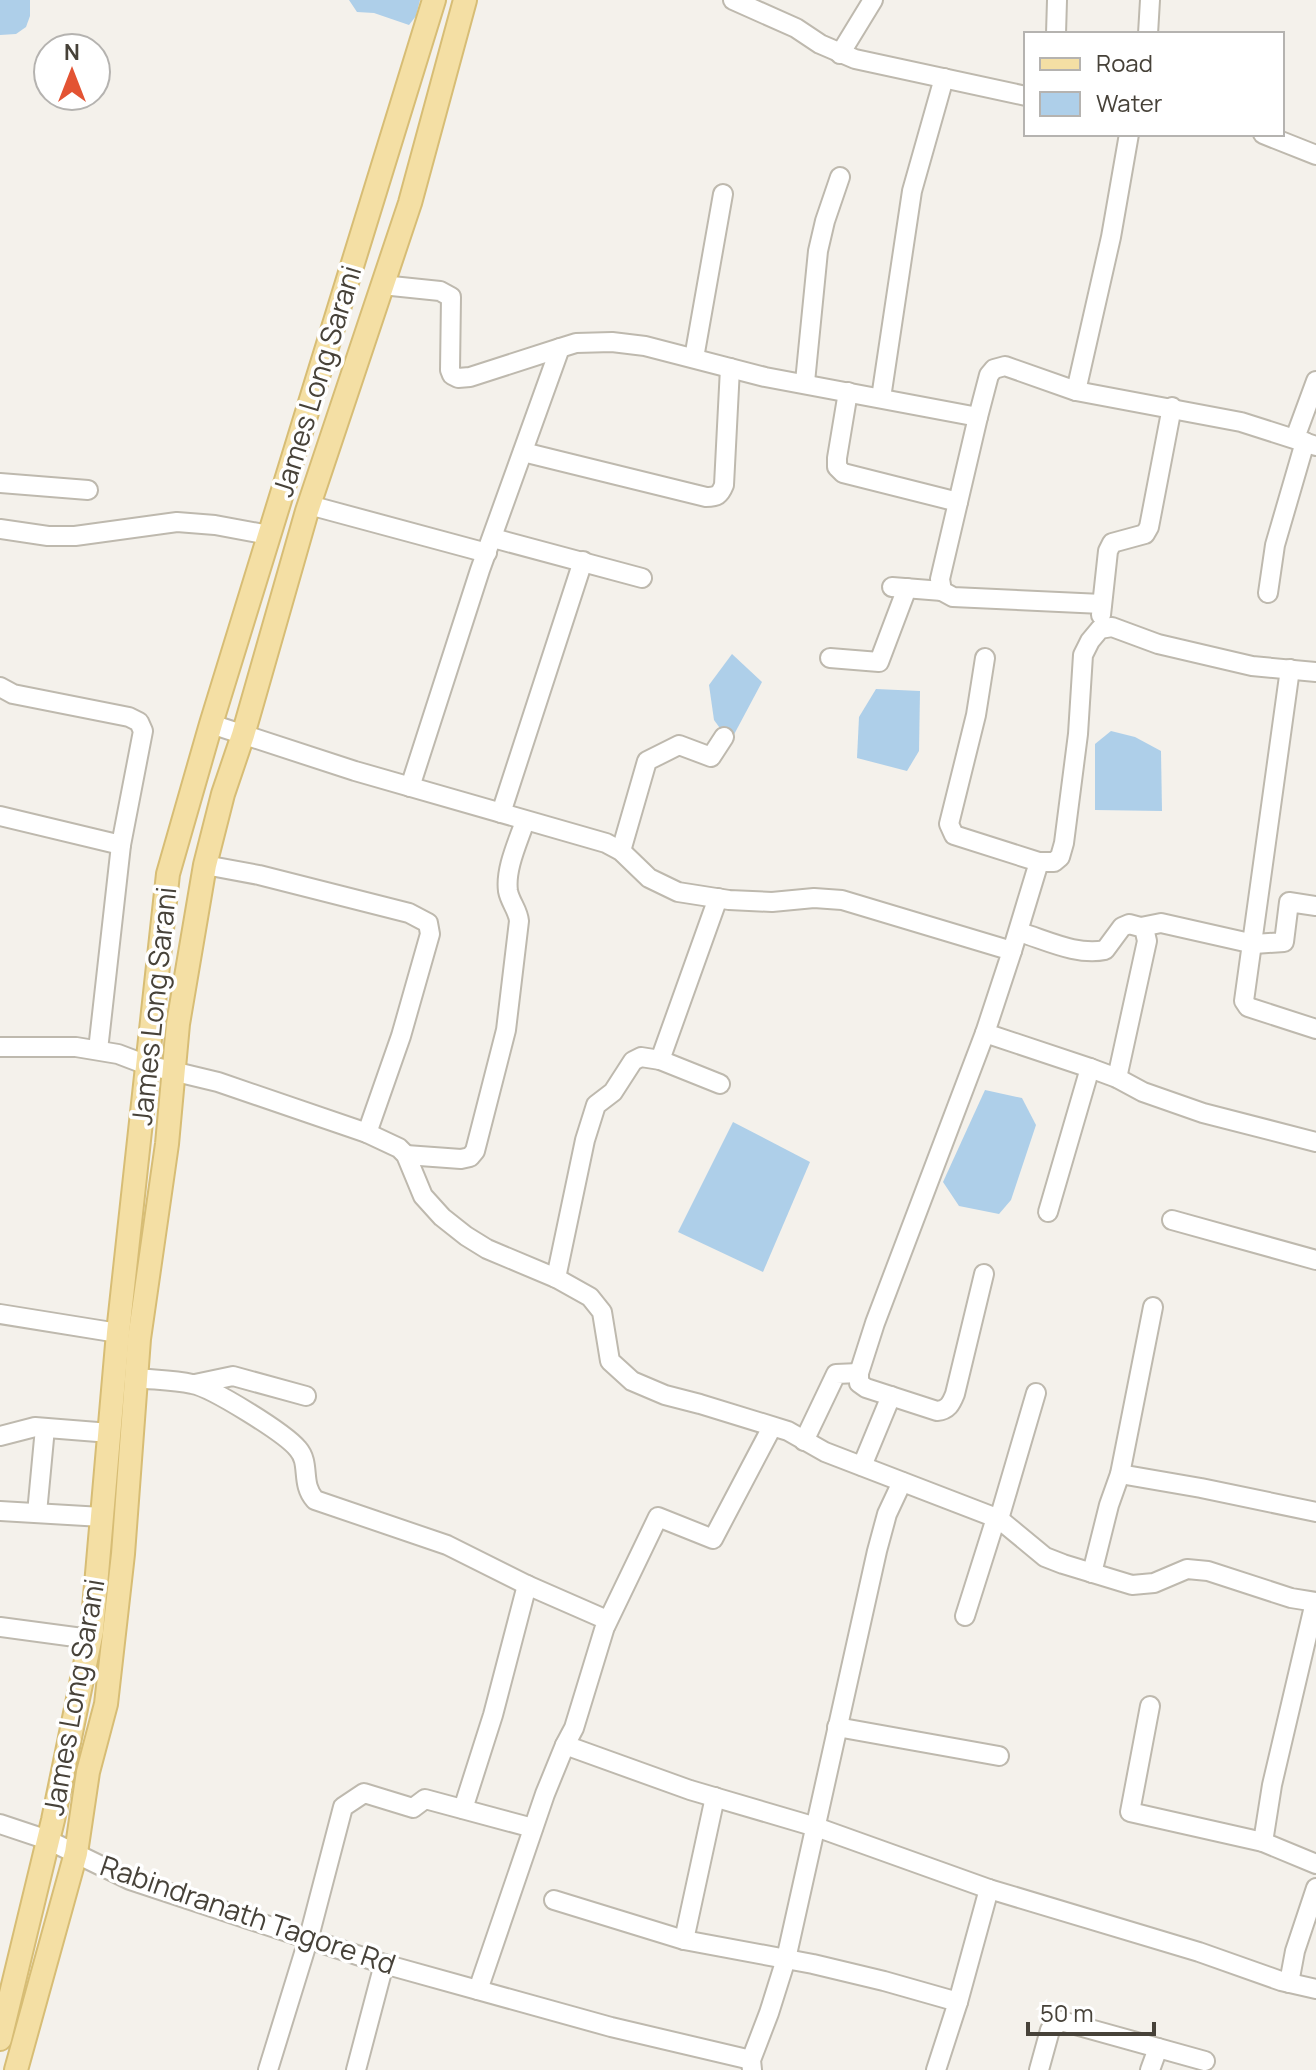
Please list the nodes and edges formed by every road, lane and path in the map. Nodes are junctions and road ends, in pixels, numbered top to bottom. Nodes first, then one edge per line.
1 (434, 0) edge
2 (465, 0) edge
3 (873, 0) edge
4 (1057, 0) edge
5 (1150, 0) edge
6 (744, 2) edge
7 (1056, 32) edge
8 (1148, 32) edge
9 (840, 54) junction
10 (944, 78) junction
11 (1024, 96) edge
12 (1129, 136) edge
13 (1268, 136) edge
14 (1316, 155) edge
15 (840, 177) dead end
16 (723, 194) dead end
17 (356, 253) junction
18 (384, 276) junction
19 (560, 348) junction
20 (694, 358) junction
21 (730, 368) junction
22 (1316, 381) edge
23 (805, 382) junction
24 (1076, 391) junction
25 (848, 392) junction
26 (881, 398) junction
27 (1172, 407) junction
28 (978, 417) junction
29 (1306, 442) edge
30 (523, 452) junction
31 (0, 483) edge
32 (88, 490) dead end
33 (958, 502) junction
34 (309, 505) junction
35 (0, 529) edge
36 (269, 535) junction
37 (490, 545) junction
38 (583, 561) junction
39 (642, 578) dead end
40 (942, 591) junction
41 (1268, 593) dead end
42 (1102, 604) junction
43 (1100, 629) junction
44 (830, 658) dead end
45 (985, 658) dead end
46 (1290, 669) junction
47 (1316, 672) edge
48 (0, 687) edge
49 (211, 724) junction
50 (243, 735) junction
51 (724, 737) dead end
52 (410, 787) junction
53 (501, 813) junction
54 (0, 816) edge
55 (525, 821) junction
56 (121, 845) junction
57 (621, 851) junction
58 (1039, 862) junction
59 (205, 865) junction
60 (718, 898) junction
61 (1316, 906) edge
62 (1141, 927) junction
63 (1019, 932) junction
64 (1254, 944) junction
65 (1012, 951) junction
66 (1316, 1029) edge
67 (985, 1033) junction
68 (0, 1047) edge
69 (98, 1050) junction
70 (660, 1060) junction
71 (147, 1065) junction
72 (1090, 1068) junction
73 (175, 1071) junction
74 (1117, 1078) junction
75 (720, 1084) dead end
76 (367, 1133) junction
77 (1316, 1142) edge
78 (406, 1155) junction
79 (1048, 1212) dead end
80 (1172, 1220) dead end
81 (1316, 1260) edge
82 (984, 1274) dead end
83 (556, 1278) junction
84 (1153, 1307) dead end
85 (0, 1314) edge
86 (118, 1333) junction
87 (859, 1373) junction
88 (136, 1378) junction
89 (195, 1384) junction
90 (1036, 1393) dead end
91 (306, 1396) dead end
92 (891, 1396) junction
93 (772, 1427) junction
94 (45, 1428) junction
95 (110, 1433) junction
96 (0, 1436) edge
97 (804, 1441) junction
98 (862, 1466) junction
99 (1120, 1474) junction
100 (902, 1482) junction
101 (0, 1511) edge
102 (1316, 1512) edge
103 (37, 1513) junction
104 (102, 1516) junction
105 (126, 1519) junction
106 (997, 1519) junction
107 (1092, 1573) junction
108 (527, 1585) junction
109 (1315, 1602) edge
110 (965, 1616) dead end
111 (606, 1625) junction
112 (0, 1627) edge
113 (90, 1639) junction
114 (1150, 1706) dead end
115 (837, 1727) junction
116 (565, 1745) junction
117 (999, 1756) dead end
118 (715, 1797) junction
119 (463, 1809) junction
120 (0, 1824) edge
121 (816, 1827) junction
122 (533, 1828) junction
123 (48, 1840) junction
124 (1263, 1842) junction
125 (76, 1853) junction
126 (1316, 1864) edge
127 (1316, 1888) edge
128 (989, 1889) junction
129 (554, 1900) dead end
130 (309, 1937) junction
131 (684, 1940) junction
132 (786, 1959) junction
133 (384, 1964) junction
134 (1289, 1983) junction
135 (1316, 1989) edge
136 (478, 1990) junction
137 (958, 2002) junction
138 (0, 2037) edge
139 (23, 2045) junction
140 (1158, 2048) junction
141 (1205, 2061) dead end
142 (751, 2065) edge
143 (16, 2070) edge
144 (268, 2070) edge
145 (356, 2070) edge
146 (936, 2070) edge
147 (1039, 2070) edge
148 (1150, 2070) edge

1 - 17 main road, James Long Sarani
2 - 18 main road
3 - 9 street
4 - 7 street
5 - 8 street
6 - 9 street
9 - 10 street
10 - 11 street
10 - 26 street
12 - 24 street
13 - 14 street
15 - 23 street
16 - 20 street
17 - 18 main road
17 - 36 main road, James Long Sarani
18 - 19 street
18 - 34 main road
19 - 20 street
19 - 30 street
20 - 21 street
21 - 23 street
21 - 30 street
22 - 29 street
23 - 25 street
24 - 27 street
24 - 28 street
25 - 26 street
25 - 33 street
26 - 28 street
27 - 29 street
27 - 42 street
28 - 33 street
29 - 41 street
30 - 37 street
31 - 32 street
33 - 40 street
34 - 37 street
34 - 50 main road
35 - 36 street
36 - 49 main road, James Long Sarani
37 - 38 street
37 - 52 street
38 - 39 street
38 - 53 street
40 - 42 street
40 - 44 street
42 - 43 street
43 - 46 street
43 - 58 street
45 - 58 street
46 - 47 street
46 - 64 street
48 - 56 street
49 - 50 street
49 - 71 main road, James Long Sarani
50 - 52 street
50 - 59 main road
51 - 57 street
52 - 53 street
53 - 55 street
54 - 56 street
55 - 57 street
55 - 78 street
56 - 69 street
57 - 60 street
58 - 63 street
59 - 73 main road
59 - 76 street
60 - 65 street
60 - 70 street
61 - 64 street
62 - 63 street
62 - 64 street
62 - 74 street
63 - 65 street
64 - 66 street
65 - 67 street
67 - 72 street
67 - 87 street
68 - 69 street
69 - 71 street
70 - 75 street
70 - 83 street
71 - 73 street
71 - 86 main road, James Long Sarani
72 - 74 street
72 - 79 street
73 - 76 street
73 - 88 main road
74 - 77 street
76 - 78 street
78 - 83 street
80 - 81 street
82 - 92 street
83 - 93 street
84 - 99 street
85 - 86 street
86 - 95 main road, James Long Sarani
87 - 92 street
87 - 97 street
88 - 89 street
88 - 105 main road
89 - 91 street
89 - 108 street
90 - 106 street
92 - 98 street
93 - 97 street
93 - 111 street
94 - 95 street
94 - 96 street
94 - 103 street
95 - 104 main road, James Long Sarani
97 - 98 street
98 - 100 street
99 - 102 street
99 - 107 street
100 - 106 street
100 - 115 street
101 - 103 street
103 - 104 street
104 - 105 main road
104 - 113 main road, James Long Sarani
105 - 125 main road
106 - 107 street
106 - 110 street
107 - 109 street
108 - 111 street
108 - 119 street
109 - 124 street
111 - 116 street
112 - 113 street
113 - 123 main road, James Long Sarani
114 - 124 street
115 - 117 street
115 - 121 street
116 - 118 street
116 - 122 street
118 - 121 street
118 - 131 street
119 - 122 street
119 - 130 street
120 - 123 street, Rabindranath Tagore Rd
121 - 128 street
121 - 132 street
122 - 136 street
123 - 125 street, Rabindranath Tagore Rd
123 - 138 main road, James Long Sarani
124 - 126 street
125 - 130 street, Rabindranath Tagore Rd
125 - 139 main road
127 - 134 street
128 - 134 street
128 - 137 street
129 - 131 street
130 - 133 street, Rabindranath Tagore Rd
130 - 144 street
131 - 132 street
132 - 137 street
132 - 142 street
133 - 136 street, Rabindranath Tagore Rd
133 - 145 street
134 - 135 street
136 - 142 street, Rabindranath Tagore Rd
137 - 146 street
138 - 139 main road
139 - 143 main road
140 - 141 street
140 - 147 street
140 - 148 street

